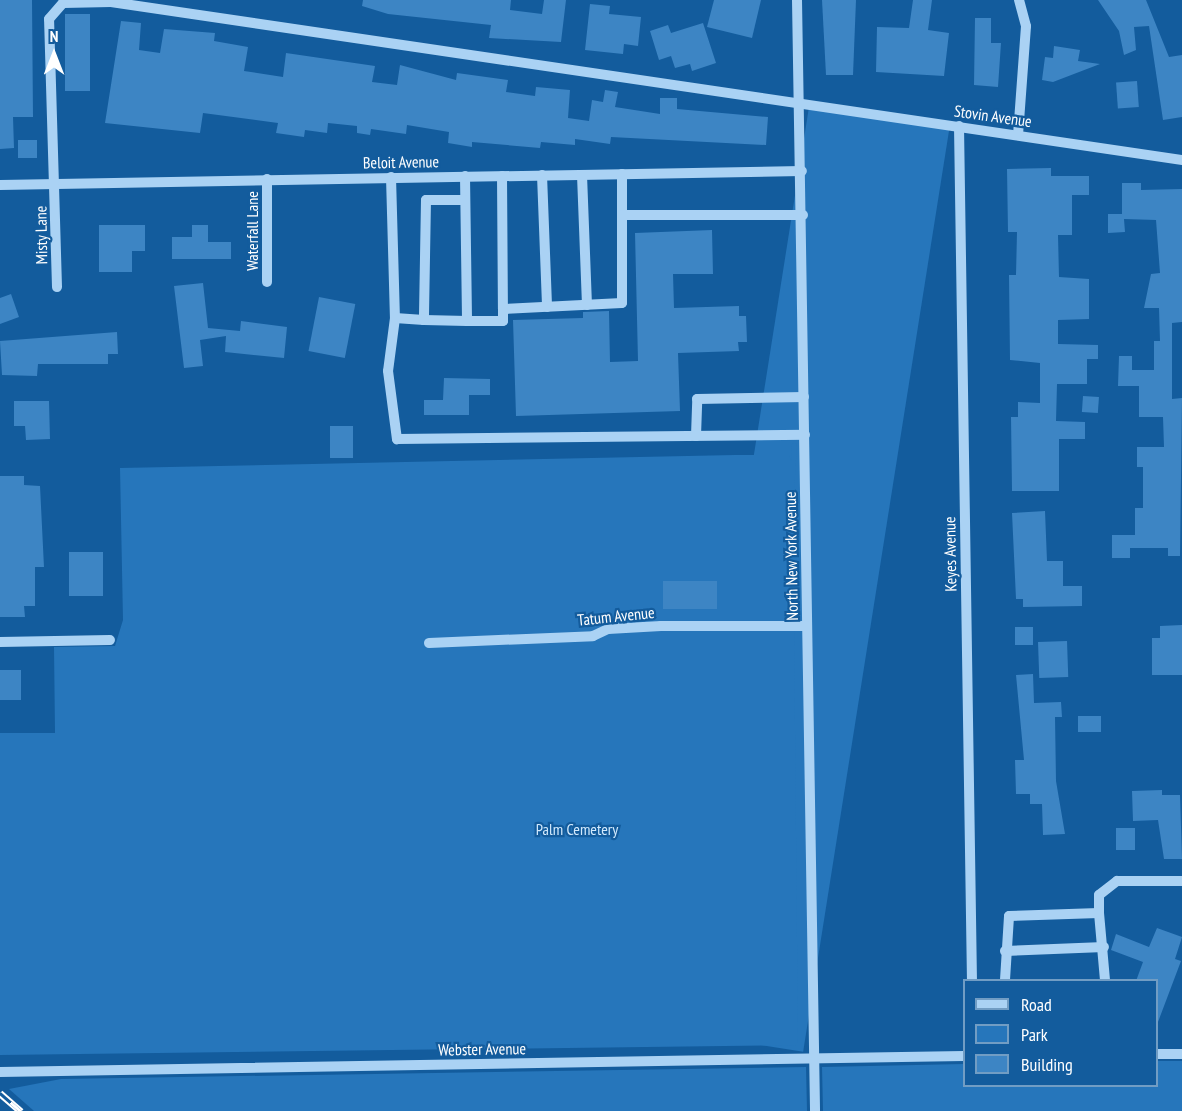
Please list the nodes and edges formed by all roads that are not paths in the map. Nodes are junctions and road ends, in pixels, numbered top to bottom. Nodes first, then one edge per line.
1 (797, 0) edge
2 (1019, 0) edge
3 (800, 102) junction
4 (959, 126) junction
5 (1018, 135) junction
6 (1182, 160) edge
7 (802, 171) junction
8 (622, 174) junction
9 (542, 175) junction
10 (582, 175) junction
11 (465, 176) junction
12 (502, 176) junction
13 (391, 177) junction
14 (267, 179) junction
15 (55, 183) junction
16 (0, 185) edge
17 (465, 200) junction
18 (622, 214) junction
19 (802, 215) junction
20 (267, 282) dead end
21 (57, 287) dead end
22 (587, 305) junction
23 (547, 307) junction
24 (503, 309) junction
25 (395, 318) junction
26 (424, 320) junction
27 (467, 321) junction
28 (804, 397) junction
29 (805, 435) junction
30 (696, 436) junction
31 (807, 626) junction
32 (110, 640) dead end
33 (0, 642) edge
34 (429, 643) dead end
35 (1182, 881) edge
36 (1098, 913) junction
37 (1104, 947) junction
38 (1005, 951) junction
39 (972, 979) edge
40 (1005, 979) edge
41 (1105, 979) edge
42 (1158, 1054) edge
43 (1182, 1054) edge
44 (963, 1056) edge
45 (813, 1058) junction
46 (1, 1071) edge
47 (815, 1111) edge

1 - 3 street, North New York Avenue
2 - 5 street
3 - 4 street, Stovin Avenue
3 - 7 street, North New York Avenue
3 - 15 street, Stovin Avenue
4 - 5 street, Stovin Avenue
4 - 39 street, Keyes Avenue
5 - 6 street, Stovin Avenue
7 - 8 street, Beloit Avenue
7 - 19 street, North New York Avenue
8 - 10 street, Beloit Avenue
8 - 18 street
9 - 10 street, Beloit Avenue
9 - 12 street, Beloit Avenue
9 - 23 street
10 - 22 street
11 - 12 street, Beloit Avenue
11 - 13 street, Beloit Avenue
11 - 17 street
12 - 24 street
13 - 14 street, Beloit Avenue
13 - 25 street
14 - 15 street, Beloit Avenue
14 - 20 street, Waterfall Lane
15 - 16 street, Beloit Avenue
15 - 21 street, Misty Lane
17 - 26 street
17 - 27 street
18 - 19 street
18 - 22 street
19 - 28 street, North New York Avenue
22 - 23 street
23 - 24 street
24 - 27 street
25 - 26 street
25 - 30 street
26 - 27 street
28 - 29 street, North New York Avenue
28 - 30 street
29 - 30 street
29 - 31 street, North New York Avenue
31 - 34 street, Tatum Avenue
31 - 45 street, North New York Avenue
32 - 33 street
35 - 36 street
36 - 37 street
36 - 38 street
37 - 38 street
37 - 41 street
38 - 40 street
42 - 43 street
44 - 45 street, Webster Avenue
45 - 46 street, Webster Avenue
45 - 47 street, North New York Avenue

